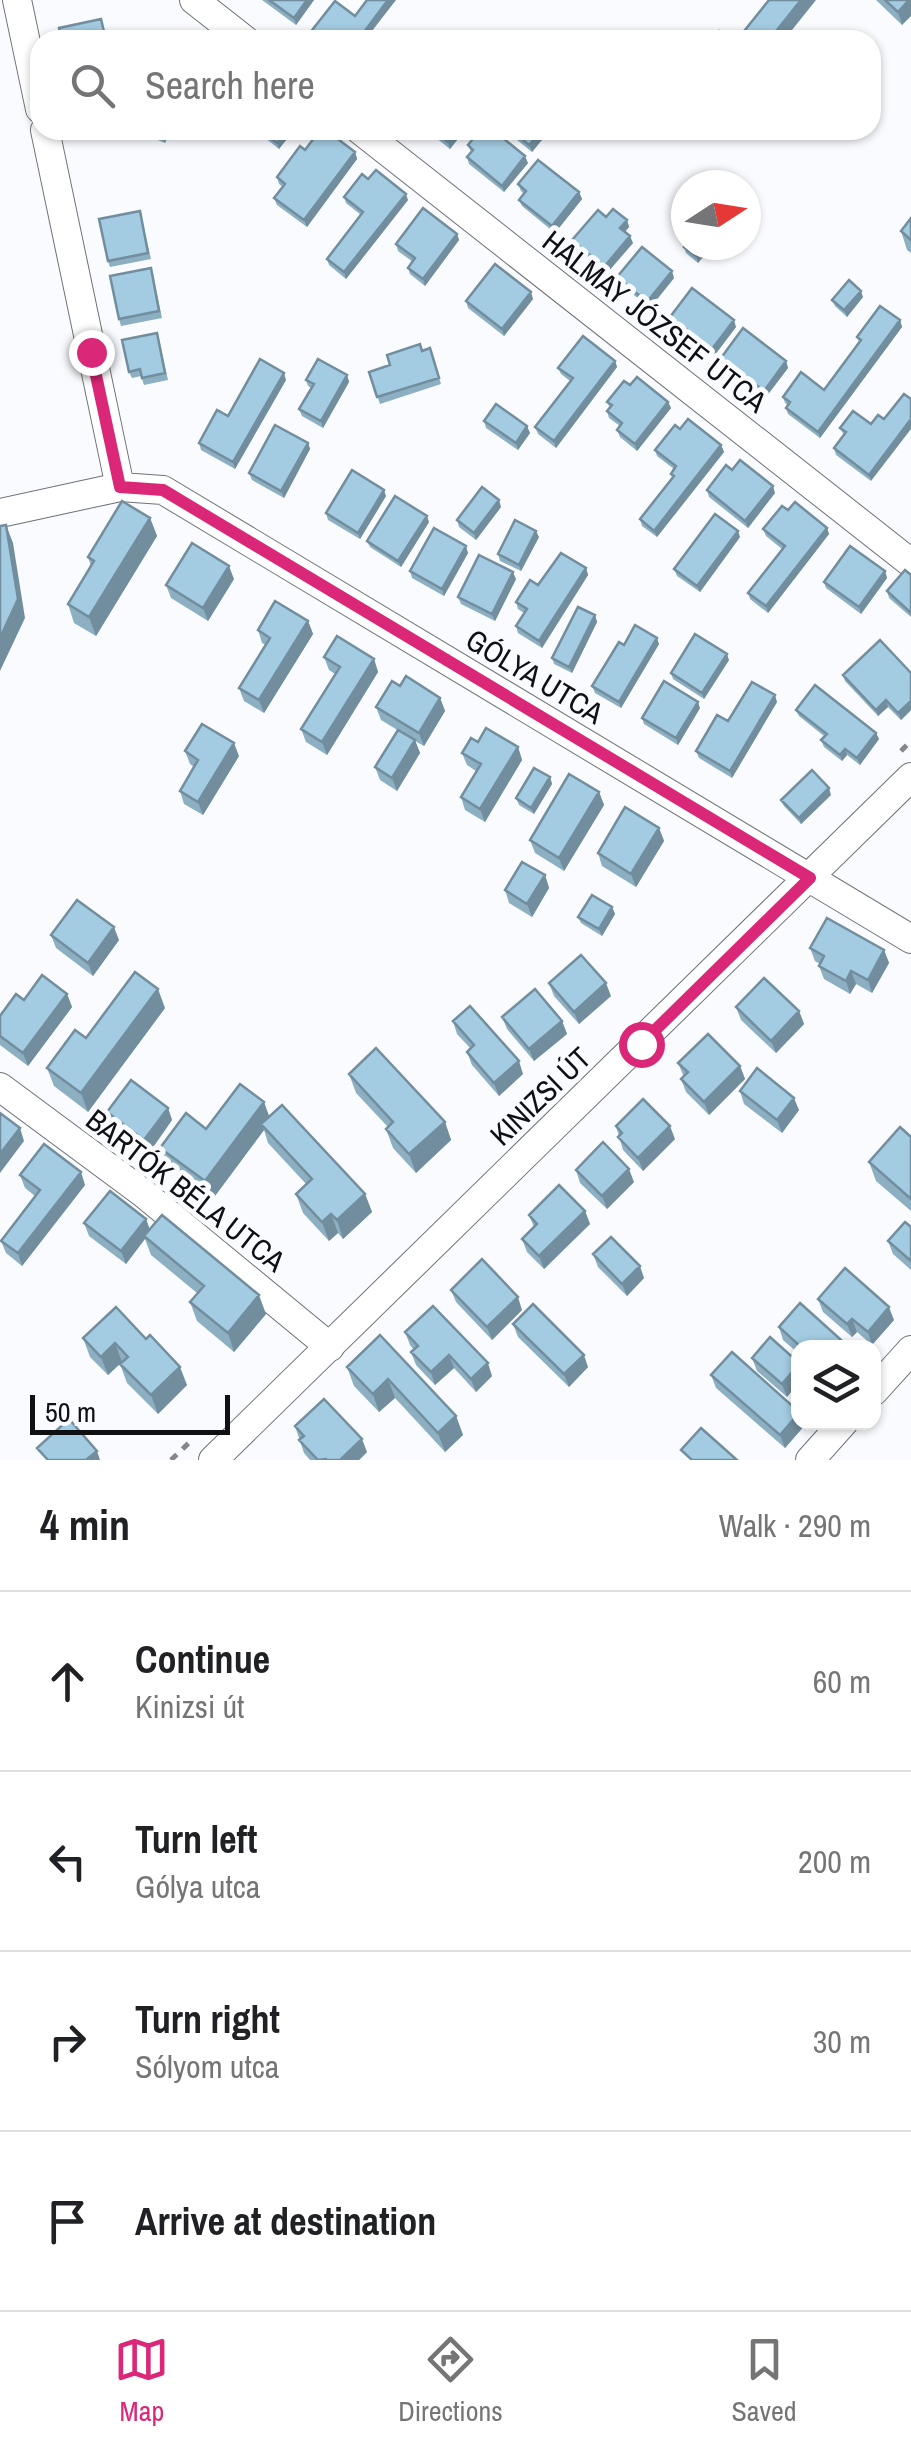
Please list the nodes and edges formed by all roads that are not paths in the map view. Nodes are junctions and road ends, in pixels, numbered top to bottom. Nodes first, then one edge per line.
1 (17, 0) edge
2 (194, 0) edge
3 (232, 30) edge
4 (30, 61) edge
5 (46, 140) edge
6 (373, 140) edge
7 (120, 487) junction
8 (0, 513) edge
9 (911, 563) edge
10 (911, 777) edge
11 (810, 878) junction
12 (911, 939) edge
13 (0, 1088) edge
14 (330, 1347) junction
15 (911, 1350) edge
16 (881, 1383) edge
17 (837, 1430) edge
18 (213, 1460) edge
19 (810, 1460) edge

1 - 4 street
2 - 3 street
5 - 7 street
6 - 9 street, HALMAY JÓZSEF UTCA
7 - 8 street, GÓLYA UTCA
7 - 11 street, GÓLYA UTCA
10 - 11 street, KINIZSI ÚT
11 - 12 street, GÓLYA UTCA
11 - 14 street, KINIZSI ÚT
13 - 14 street, BARTÓK BÉLA UTCA
14 - 18 street, KINIZSI ÚT
15 - 16 street
17 - 19 street

